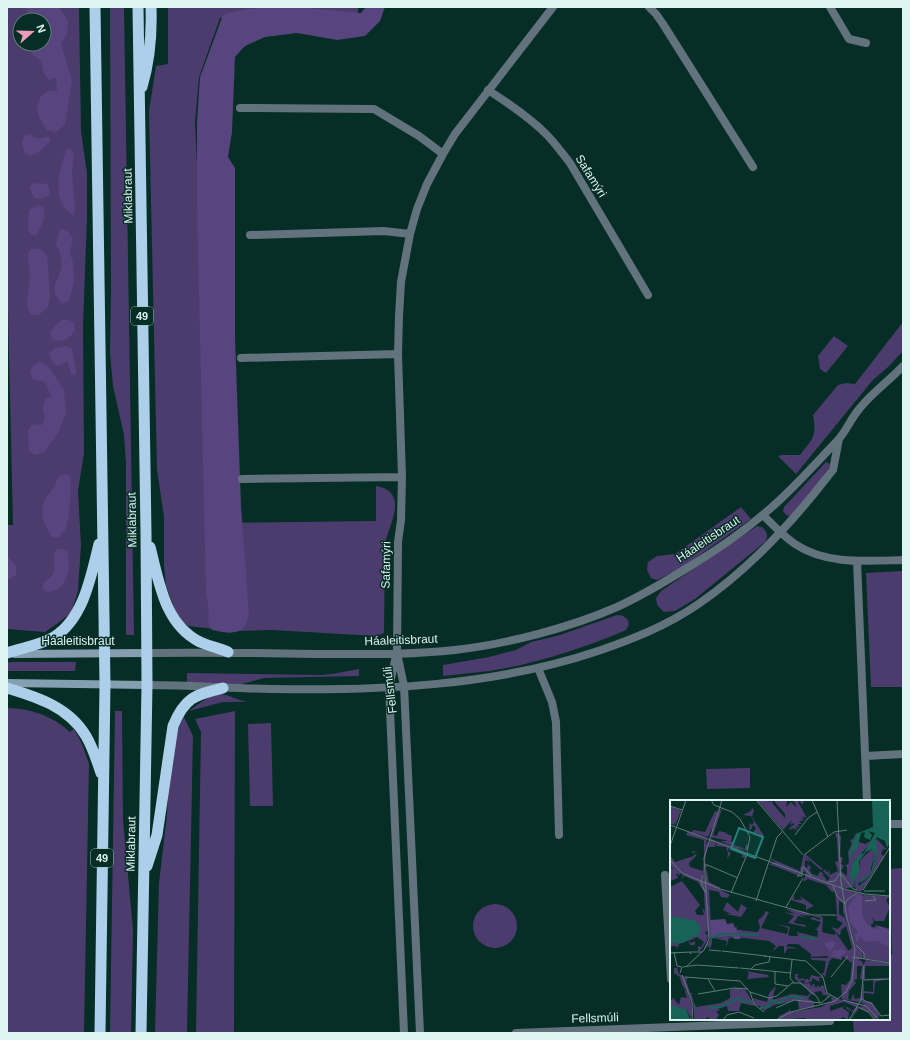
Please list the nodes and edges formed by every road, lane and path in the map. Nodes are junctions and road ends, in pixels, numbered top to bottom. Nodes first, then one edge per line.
1 (95, 7) edge
2 (138, 7) edge
3 (151, 7) edge
4 (553, 7) edge
5 (648, 7) edge
6 (830, 7) edge
7 (866, 43) dead end
8 (488, 90) junction
9 (139, 99) junction
10 (240, 108) dead end
11 (442, 154) junction
12 (753, 166) dead end
13 (410, 234) junction
14 (250, 235) dead end
15 (648, 295) dead end
16 (398, 354) junction
17 (241, 358) dead end
18 (903, 366) edge
19 (839, 439) junction
20 (402, 478) junction
21 (242, 479) dead end
22 (763, 515) junction
23 (103, 528) junction
24 (780, 532) junction
25 (146, 533) junction
26 (903, 560) edge
27 (857, 561) junction
28 (228, 652) junction
29 (7, 653) edge
30 (104, 653) junction
31 (146, 653) junction
32 (397, 653) junction
33 (538, 668) junction
34 (7, 683) edge
35 (105, 684) junction
36 (147, 685) junction
37 (404, 686) junction
38 (389, 687) junction
39 (7, 688) edge
40 (223, 688) junction
41 (903, 754) edge
42 (866, 756) junction
43 (104, 781) junction
44 (867, 800) edge
45 (890, 824) edge
46 (903, 824) edge
47 (559, 835) dead end
48 (665, 875) dead end
49 (144, 876) junction
50 (670, 962) edge
51 (830, 1021) dead end
52 (674, 1023) edge
53 (100, 1033) edge
54 (141, 1033) edge
55 (404, 1033) edge
56 (420, 1033) edge
57 (516, 1033) edge

1 - 23 highway, 49
2 - 9 highway, Miklabraut / 49
3 - 9 highway
4 - 8 street, Safamýri
5 - 12 street
6 - 7 street
8 - 11 street, Safamýri
8 - 15 street, Safamýri
9 - 25 highway, Miklabraut / 49
10 - 11 street
11 - 13 street, Safamýri
13 - 14 street
13 - 16 street, Safamýri
16 - 17 street
16 - 20 street, Safamýri
18 - 19 street, Háaleitisbraut
19 - 22 street, Háaleitisbraut
19 - 24 street, Háaleitisbraut
20 - 21 street
20 - 32 street, Safamýri
22 - 24 street
22 - 32 street, Háaleitisbraut
23 - 29 highway
23 - 30 highway, 49
24 - 27 street
24 - 33 street, Háaleitisbraut
25 - 28 highway
25 - 31 highway, Miklabraut / 49
26 - 27 street
27 - 42 street
28 - 31 street, Háaleitisbraut
28 - 32 street, Háaleitisbraut
29 - 30 main road, Háaleitisbraut
30 - 31 main road, Háaleitisbraut
30 - 35 highway, 49
31 - 36 highway, Miklabraut / 49
32 - 37 street, Fellsmúli
32 - 38 street, Fellsmúli
33 - 37 street, Háaleitisbraut
33 - 47 street
34 - 35 main road, Háaleitisbraut
35 - 36 main road, Háaleitisbraut
35 - 43 highway, 49
36 - 40 street, Háaleitisbraut
36 - 49 highway, Miklabraut / 49
37 - 38 street, Háaleitisbraut
37 - 56 street, Fellsmúli
38 - 40 street, Háaleitisbraut
38 - 55 street, Fellsmúli
39 - 43 highway
40 - 49 highway
41 - 42 street
42 - 44 street
43 - 53 highway, 49
45 - 46 street
48 - 50 street
49 - 54 highway, Miklabraut / 49
51 - 52 street, Fellsmúli
52 - 57 street, Fellsmúli

